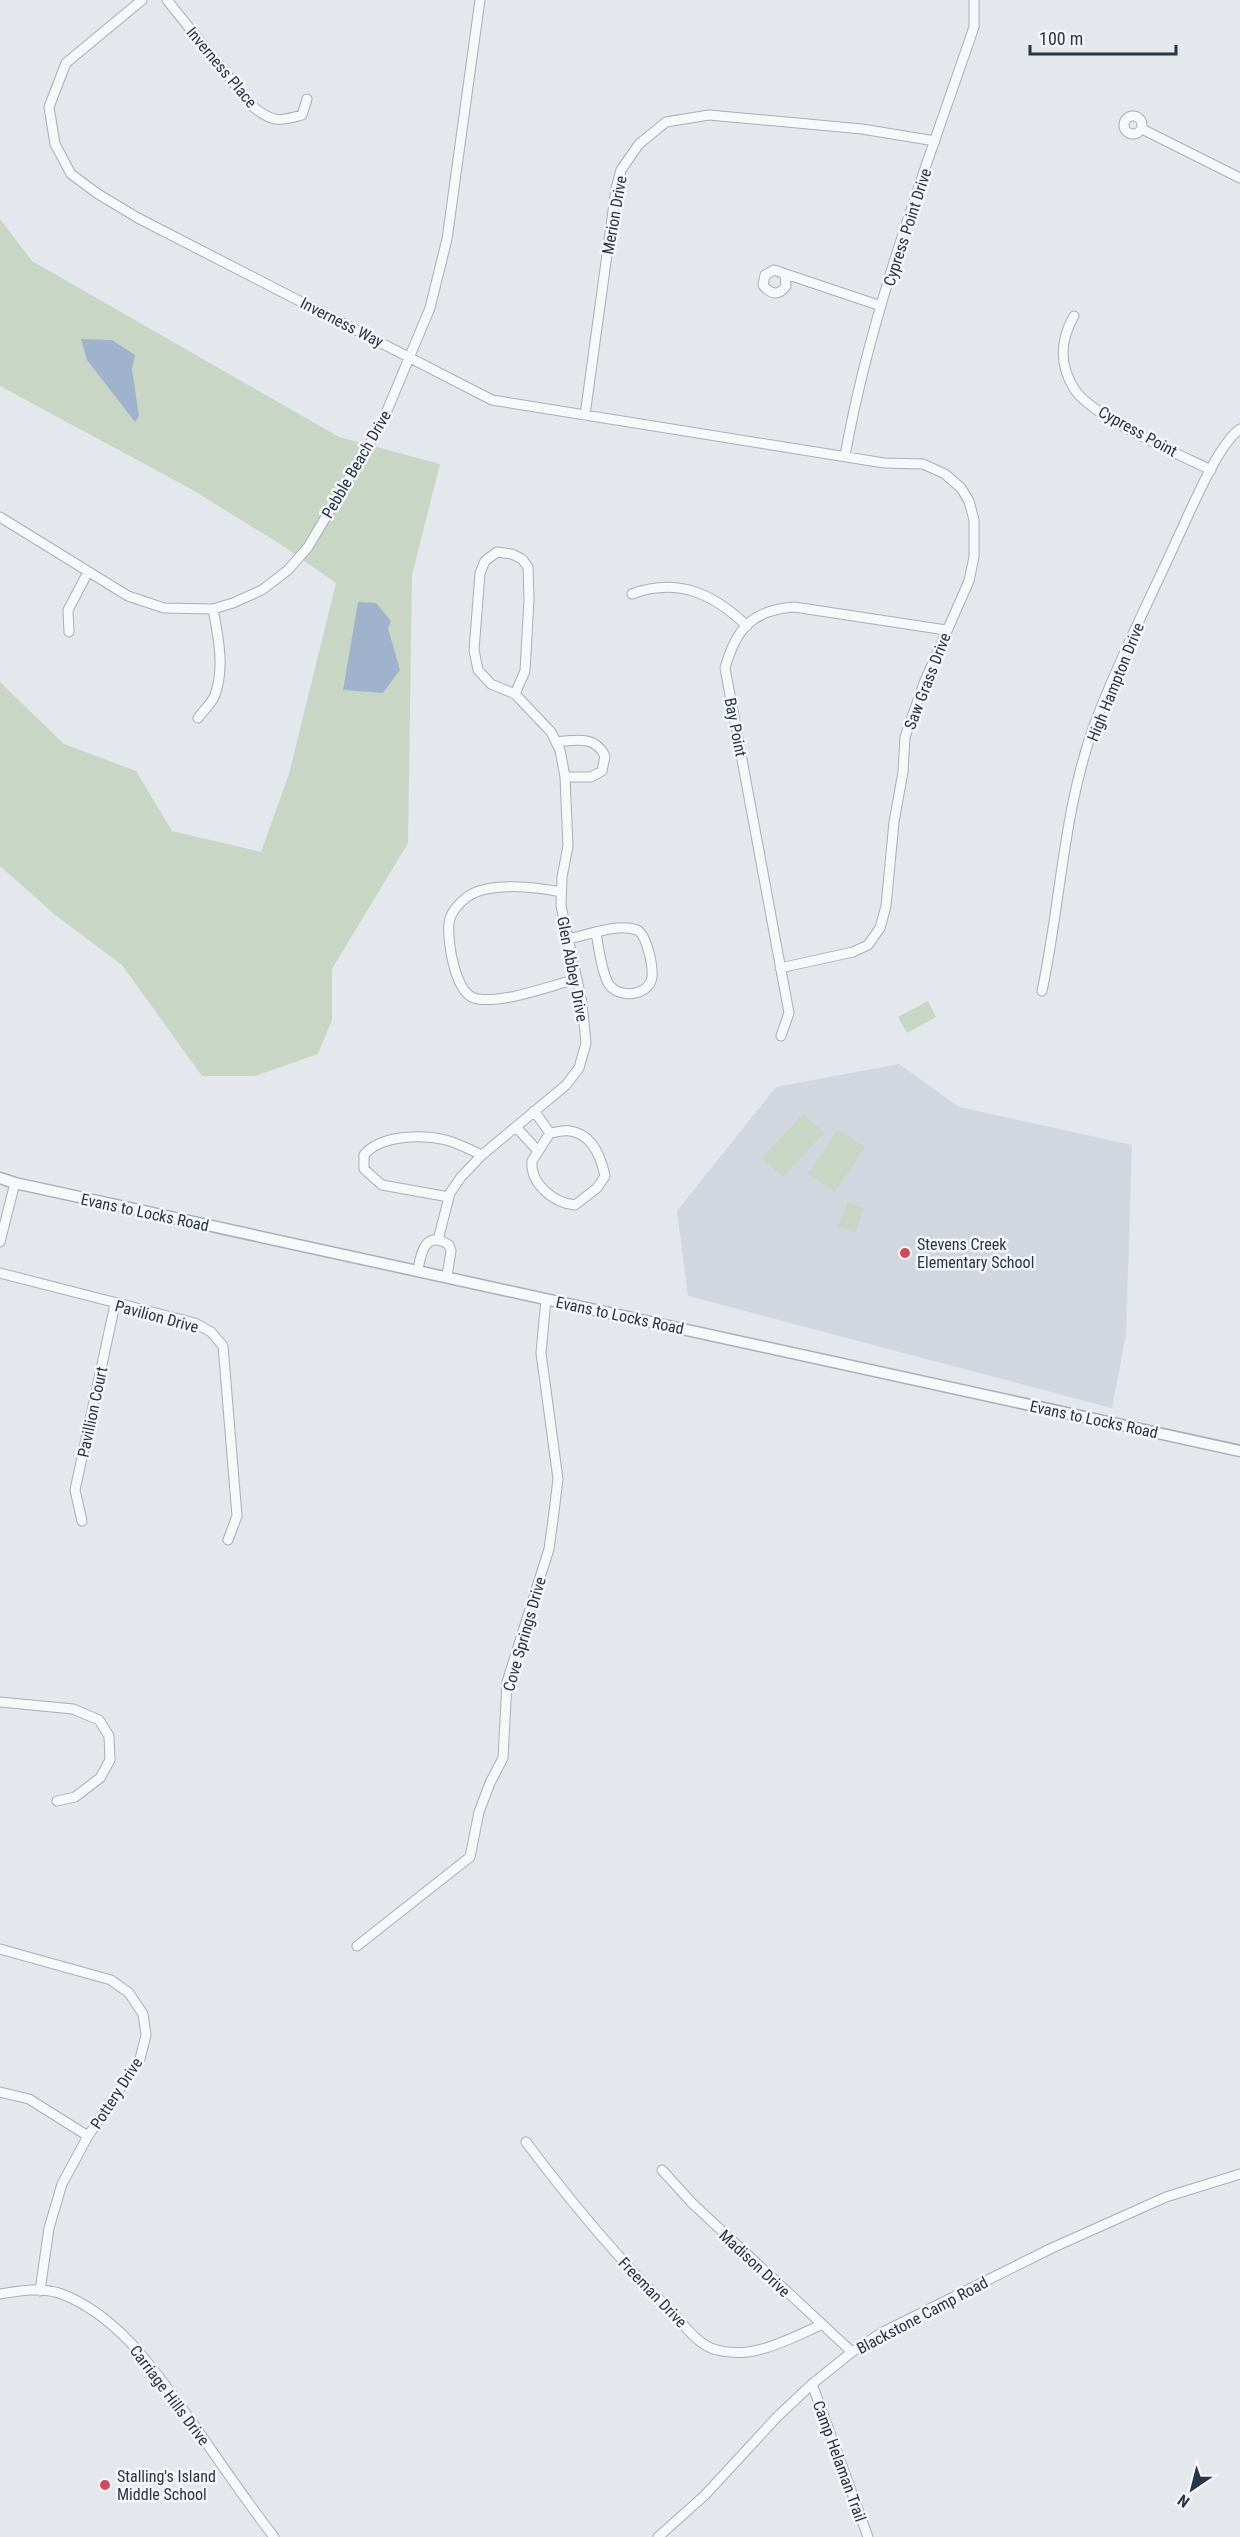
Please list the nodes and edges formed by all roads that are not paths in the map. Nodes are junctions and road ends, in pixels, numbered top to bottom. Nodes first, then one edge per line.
1 (142, 0) edge
2 (167, 0) edge
3 (480, 0) edge
4 (974, 0) edge
5 (307, 99) dead end
6 (1142, 129) dead end
7 (935, 141) junction
8 (1240, 178) edge
9 (785, 275) dead end
10 (881, 306) junction
11 (1074, 316) dead end
12 (410, 357) junction
13 (585, 415) junction
14 (1240, 429) edge
15 (845, 456) junction
16 (1211, 470) junction
17 (0, 516) edge
18 (88, 572) junction
19 (632, 594) dead end
20 (213, 609) junction
21 (747, 626) junction
22 (946, 630) junction
23 (69, 632) dead end
24 (515, 694) junction
25 (198, 718) dead end
26 (556, 742) junction
27 (565, 777) junction
28 (561, 892) junction
29 (596, 933) junction
30 (568, 939) junction
31 (780, 968) junction
32 (577, 979) junction
33 (1042, 991) dead end
34 (781, 1036) dead end
35 (534, 1111) junction
36 (516, 1127) junction
37 (550, 1133) junction
38 (538, 1151) junction
39 (482, 1155) junction
40 (0, 1178) edge
41 (15, 1183) junction
42 (449, 1197) junction
43 (438, 1240) junction
44 (0, 1242) edge
45 (418, 1270) junction
46 (0, 1273) edge
47 (447, 1276) junction
48 (546, 1299) junction
49 (115, 1304) junction
50 (1240, 1451) edge
51 (82, 1521) dead end
52 (228, 1540) dead end
53 (0, 1702) edge
54 (57, 1801) dead end
55 (357, 1946) dead end
56 (0, 1949) edge
57 (0, 2092) edge
58 (88, 2136) junction
59 (526, 2142) dead end
60 (662, 2170) dead end
61 (1240, 2174) edge
62 (40, 2290) junction
63 (0, 2294) edge
64 (821, 2325) junction
65 (852, 2352) junction
66 (812, 2384) junction
67 (274, 2537) edge
68 (658, 2537) edge
69 (868, 2537) edge

1 - 12 street, Inverness Way
2 - 5 street, Inverness Place
3 - 12 street, Pebble Beach Drive
4 - 7 street, Cypress Point Drive
6 - 8 street
7 - 10 street, Cypress Point Drive
7 - 13 street, Merion Drive
9 - 10 street
10 - 15 street, Cypress Point Drive
11 - 16 street, Cypress Point
12 - 13 street, Inverness Way
12 - 20 street, Pebble Beach Drive
13 - 15 street, Inverness Way
14 - 16 street, High Hampton Drive
15 - 22 street, Saw Grass Drive
16 - 33 street, High Hampton Drive
17 - 18 street, Pebble Beach Drive
18 - 20 street, Pebble Beach Drive
18 - 23 street
19 - 21 street
20 - 25 street
21 - 22 street, Bay Point
21 - 31 street, Bay Point
22 - 31 street, Saw Grass Drive
24 - 24 street, Glen Abbey Drive
24 - 26 street, Glen Abbey Drive
26 - 27 street, Glen Abbey Drive
26 - 27 street
27 - 28 street, Glen Abbey Drive
28 - 30 street, Glen Abbey Drive
28 - 32 street
29 - 29 street
29 - 30 street
30 - 32 street, Glen Abbey Drive
31 - 34 street, Bay Point
32 - 35 street, Glen Abbey Drive
35 - 36 street, Glen Abbey Drive
35 - 37 street
36 - 38 street
36 - 39 street, Glen Abbey Drive
37 - 38 street
37 - 38 street
39 - 42 street, Glen Abbey Drive
39 - 42 street
40 - 41 street, Evans to Locks Road
41 - 44 street
41 - 45 street, Evans to Locks Road
42 - 43 street, Glen Abbey Drive
43 - 45 street, Glen Abbey Drive
43 - 47 street
45 - 47 street, Evans to Locks Road
46 - 49 street, Pavilion Drive
47 - 48 street, Evans to Locks Road
48 - 50 street, Evans to Locks Road
48 - 55 street, Cove Springs Drive
49 - 51 street, Pavillion Court
49 - 52 street, Pavilion Drive
53 - 54 street
56 - 58 street, Pottery Drive
57 - 58 street
58 - 62 street, Pottery Drive
59 - 64 street, Freeman Drive
60 - 64 street, Madison Drive
61 - 65 street, Blackstone Camp Road
62 - 63 street, Carriage Hills Drive
62 - 67 street, Carriage Hills Drive
64 - 65 street, Madison Drive
65 - 66 street, Blackstone Camp Road
66 - 68 street, Blackstone Camp Road
66 - 69 street, Camp Helaman Trail

